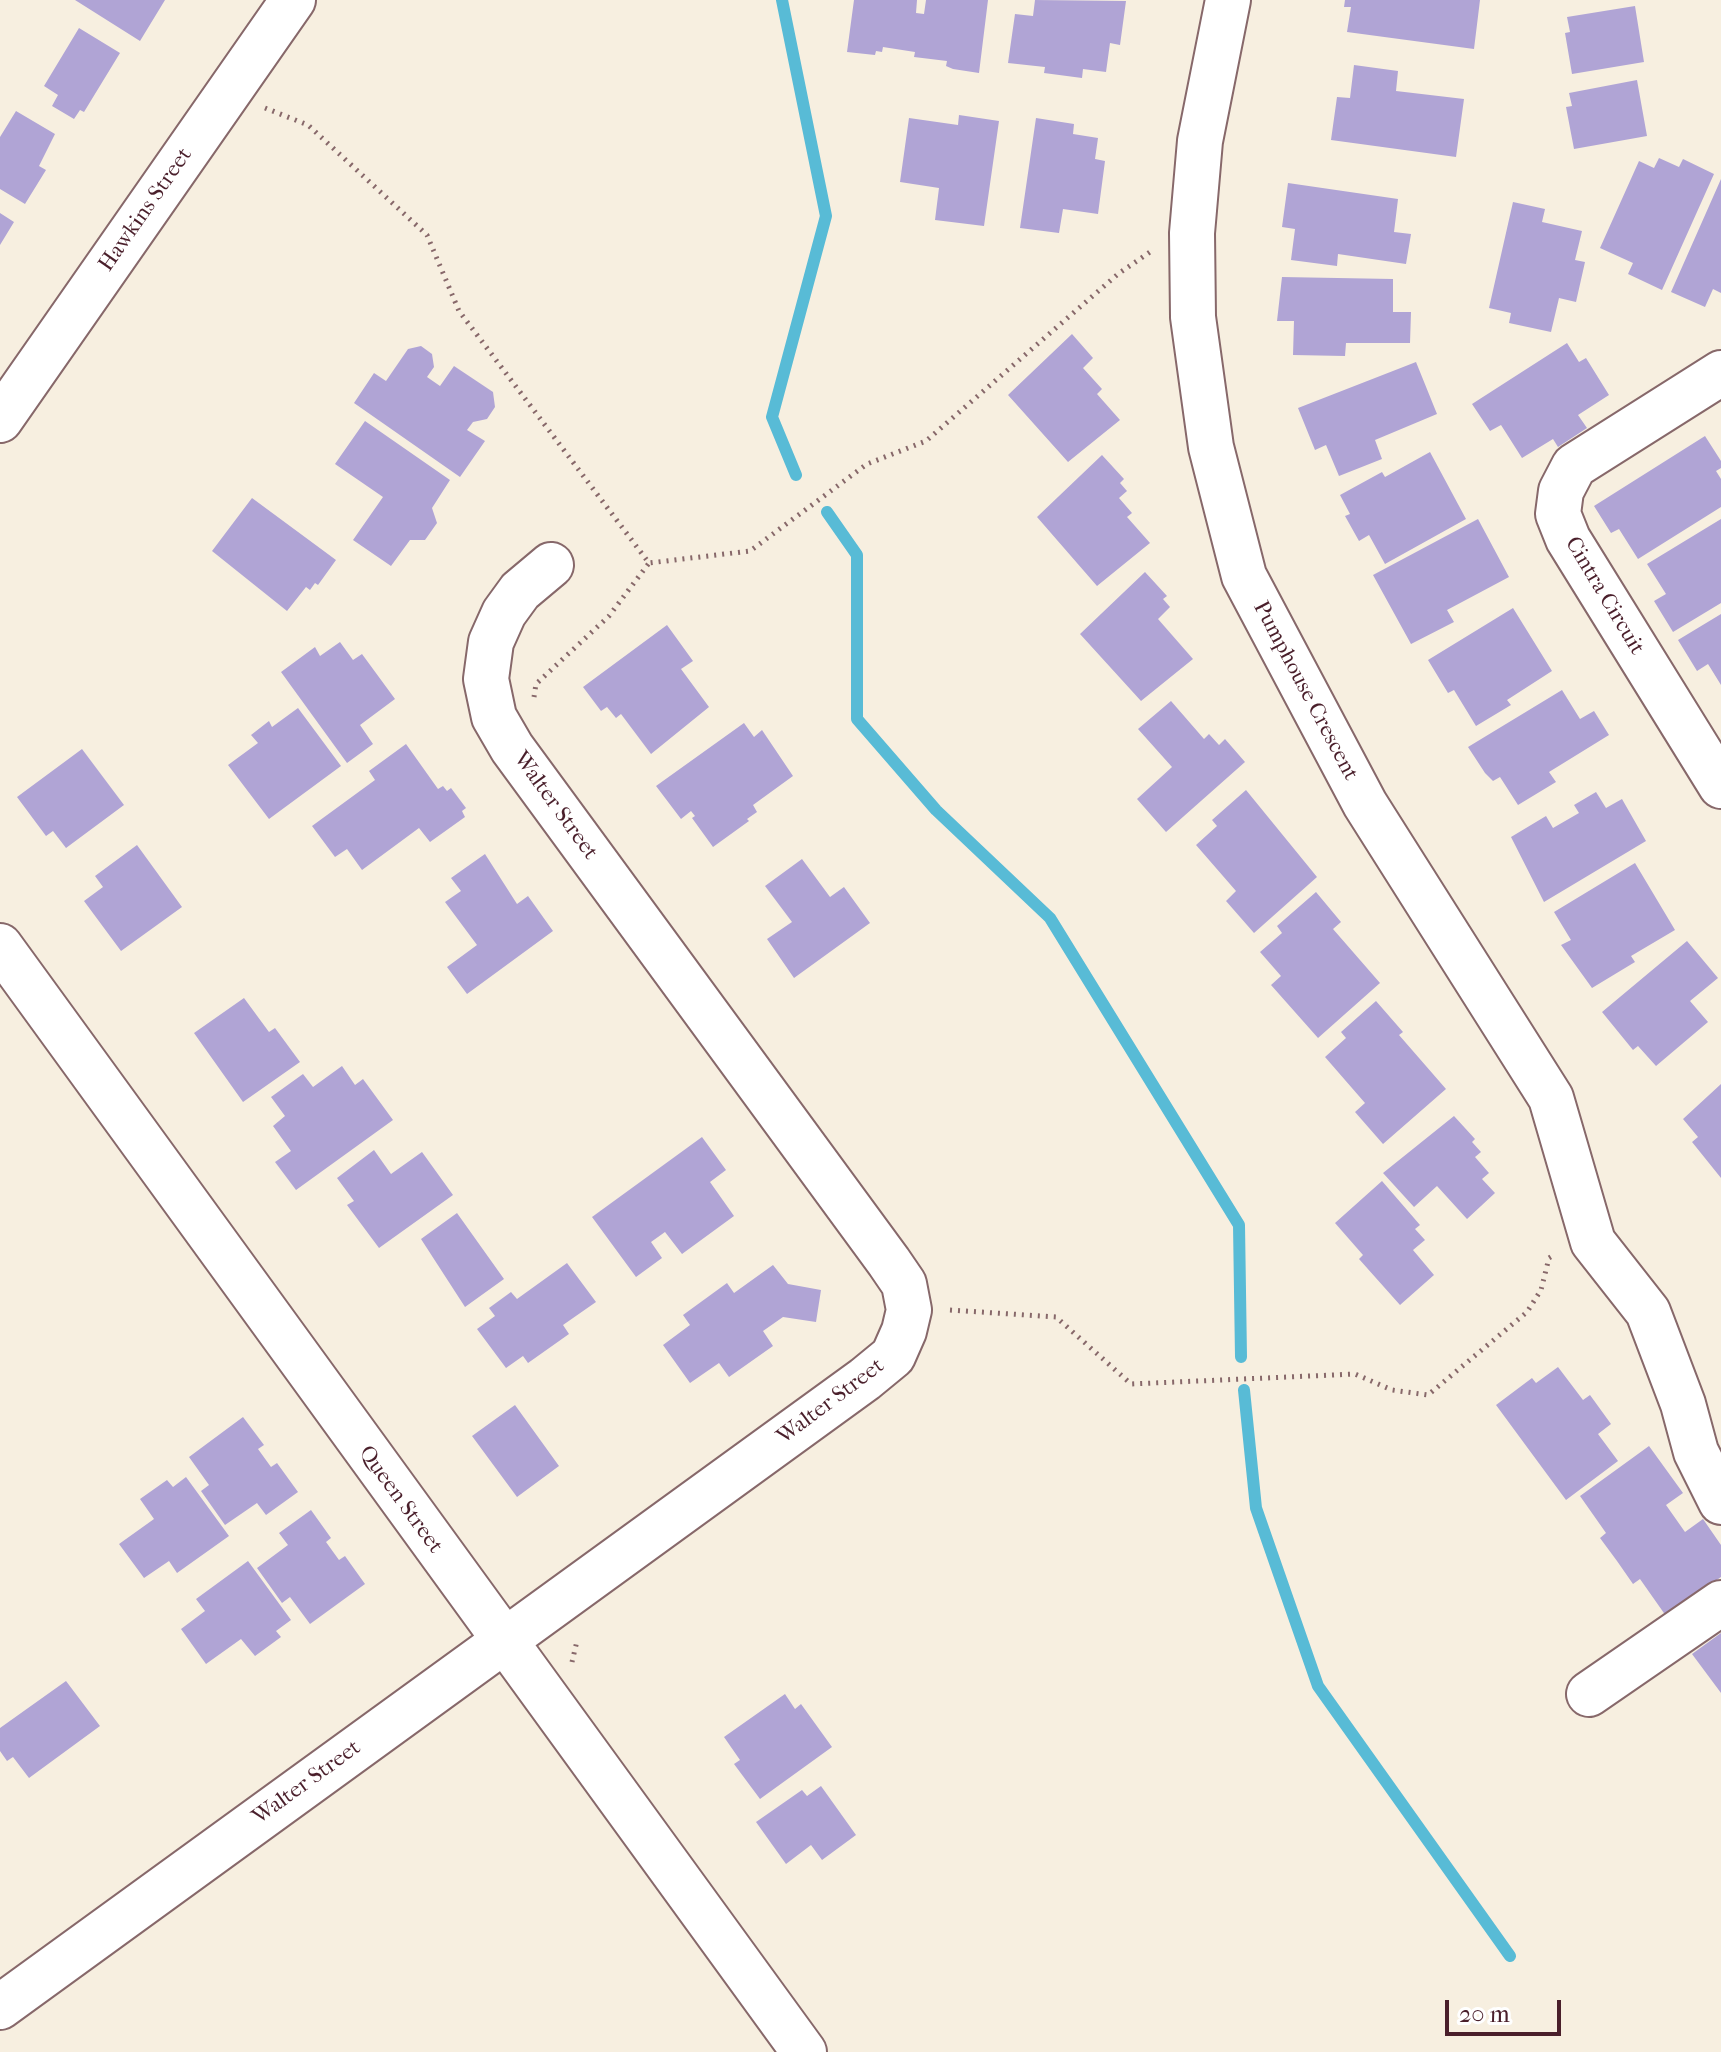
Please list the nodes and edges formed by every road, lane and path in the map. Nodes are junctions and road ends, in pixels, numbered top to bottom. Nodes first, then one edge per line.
1 (293, 0) edge
2 (1228, 0) edge
3 (227, 94) junction
4 (1153, 236) dead end
5 (1721, 373) edge
6 (0, 420) edge
7 (649, 563) junction
8 (551, 565) dead end
9 (532, 711) dead end
10 (1721, 786) edge
11 (0, 946) edge
12 (1593, 1242) junction
13 (941, 1320) dead end
14 (1721, 1502) edge
15 (1721, 1603) edge
16 (581, 1635) dead end
17 (502, 1641) junction
18 (1589, 1694) dead end
19 (544, 1699) junction
20 (0, 2007) edge
21 (804, 2052) edge

1 - 3 street, Hawkins Street
2 - 12 street, Pumphouse Crescent
3 - 6 street, Hawkins Street
3 - 7 path
4 - 7 path
5 - 10 street, Cintra Circuit
7 - 9 path
8 - 17 street, Walter Street
11 - 17 street, Queen Street
12 - 13 path
12 - 14 street, Pumphouse Crescent
15 - 18 street
16 - 19 path
17 - 19 street, Queen Street
17 - 20 street, Walter Street
19 - 21 street, Queen Street

